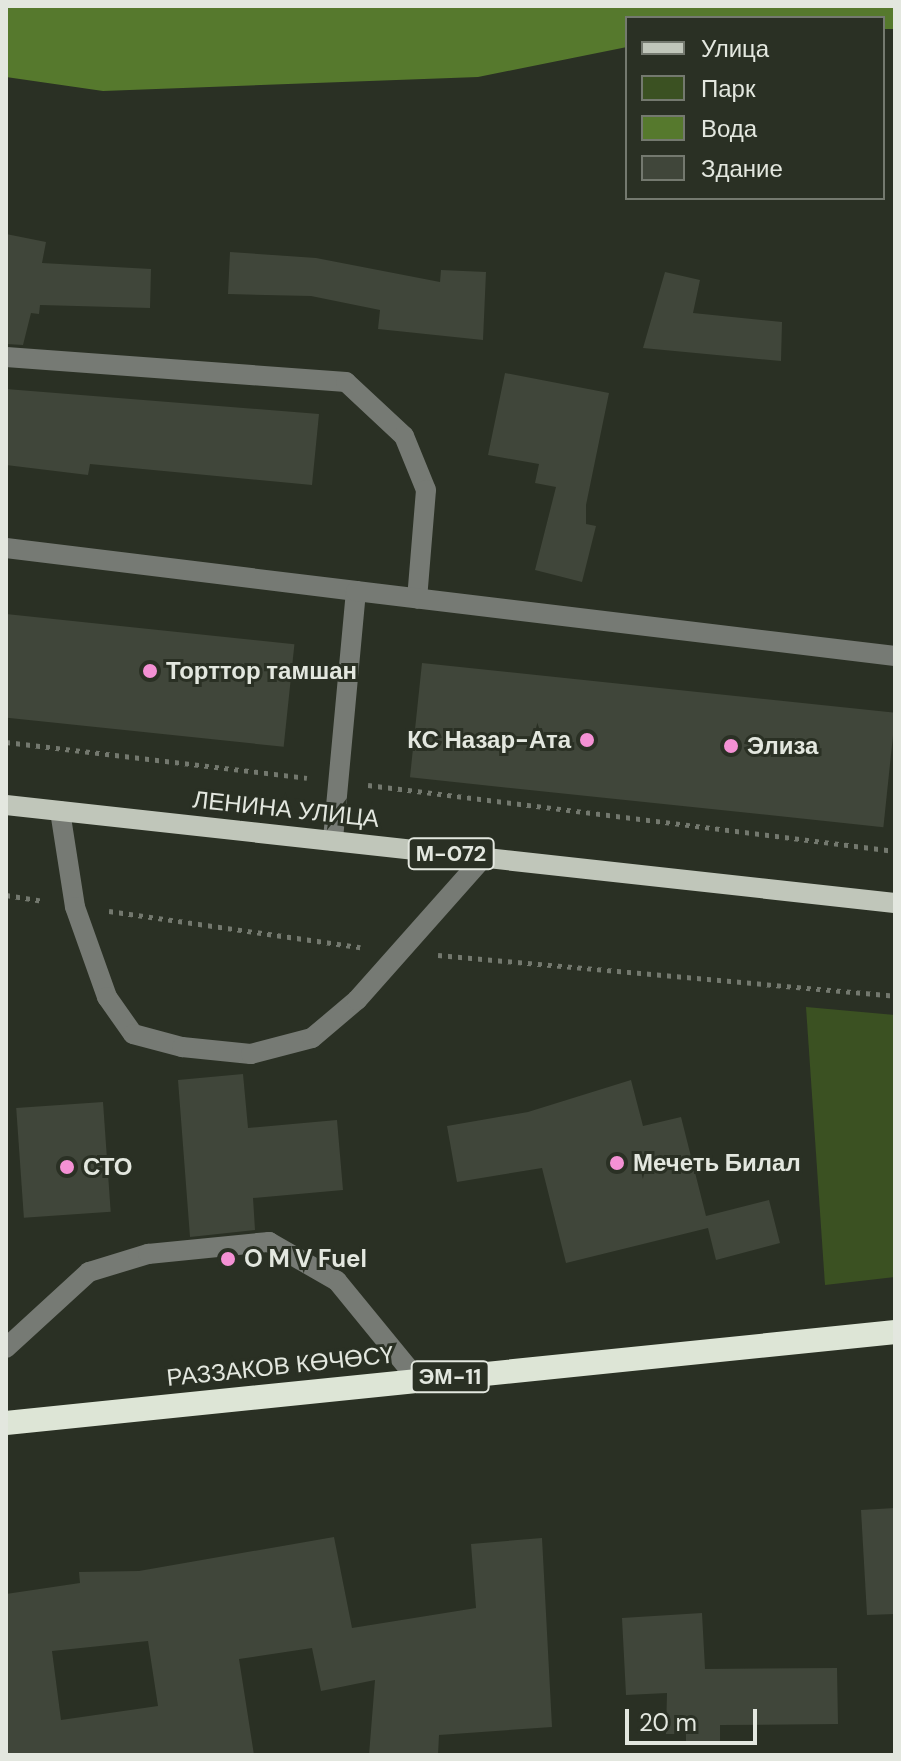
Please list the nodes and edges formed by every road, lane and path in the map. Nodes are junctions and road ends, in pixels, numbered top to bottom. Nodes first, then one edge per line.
1 (6, 357) edge
2 (6, 548) edge
3 (356, 591) junction
4 (417, 599) junction
5 (895, 656) edge
6 (6, 742) edge
7 (338, 782) junction
8 (6, 805) edge
9 (60, 811) junction
10 (333, 841) junction
11 (895, 851) edge
12 (484, 857) junction
13 (6, 895) edge
14 (895, 903) edge
15 (75, 907) junction
16 (400, 952) junction
17 (895, 996) edge
18 (895, 1332) edge
19 (6, 1348) edge
20 (418, 1380) junction
21 (6, 1423) edge

1 - 4 street
2 - 3 street
3 - 4 street
3 - 7 street
4 - 5 street
6 - 7 path
7 - 10 street
7 - 11 path
8 - 9 main road, ЛЕНИНА УЛИЦА / М-072
9 - 10 main road, ЛЕНИНА УЛИЦА / М-072
9 - 15 street
10 - 12 main road, ЛЕНИНА УЛИЦА / М-072
12 - 14 main road, ЛЕНИНА УЛИЦА / М-072
12 - 16 street
13 - 15 path
15 - 16 path
15 - 16 street
16 - 17 path
18 - 20 highway, РАЗЗАКОВ КӨЧӨСҮ / ЭМ-11
19 - 20 street
20 - 21 highway, РАЗЗАКОВ КӨЧӨСҮ / ЭМ-11

